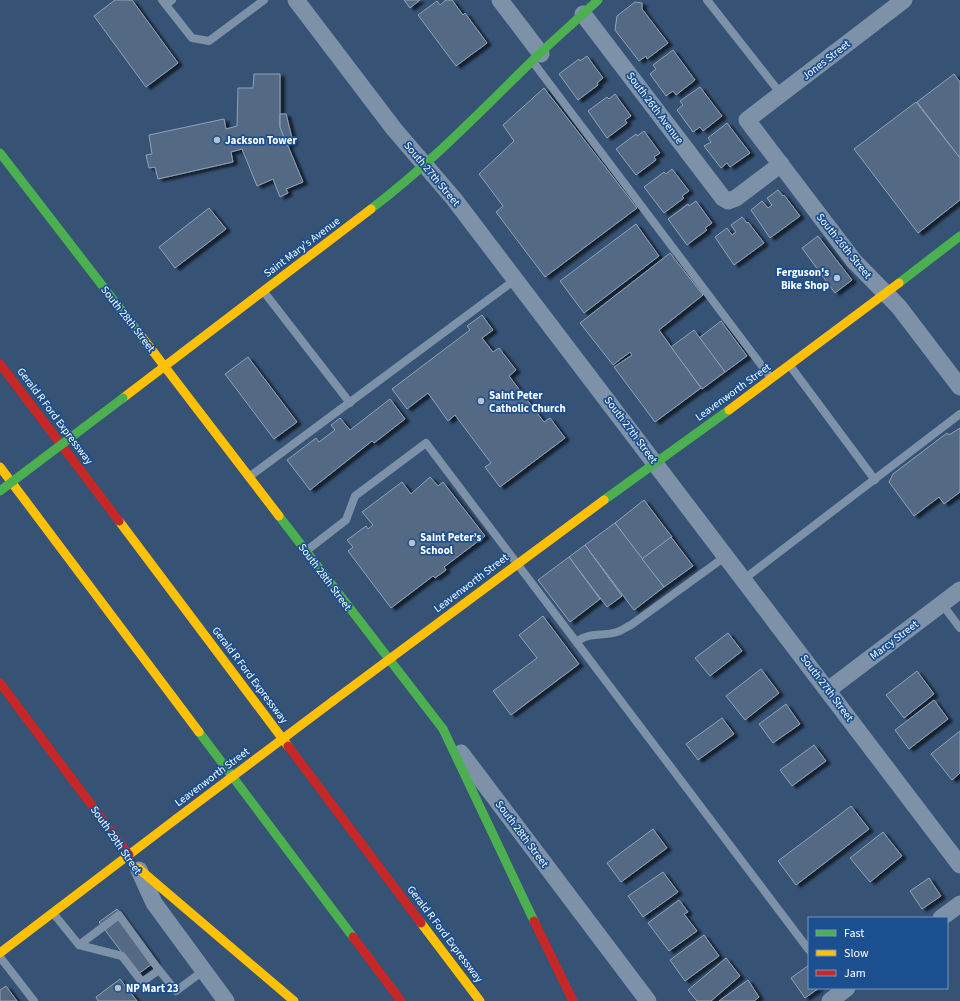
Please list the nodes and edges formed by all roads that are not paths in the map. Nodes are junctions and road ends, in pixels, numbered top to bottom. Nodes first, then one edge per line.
1 (264, 0) edge
2 (296, 0) edge
3 (500, 0) edge
4 (598, 0) edge
5 (707, 0) edge
6 (904, 0) edge
7 (167, 2) edge
8 (583, 14) junction
9 (536, 58) junction
10 (781, 94) junction
11 (747, 120) joint
12 (0, 153) edge
13 (781, 164) junction
14 (426, 165) junction
15 (960, 236) edge
16 (516, 279) junction
17 (263, 292) junction
18 (886, 293) junction
19 (0, 358) edge
20 (2, 366) edge
21 (164, 366) junction
22 (790, 366) junction
23 (772, 379) junction
24 (960, 386) edge
25 (350, 402) junction
26 (960, 414) edge
27 (655, 462) junction
28 (0, 467) edge
29 (249, 478) junction
30 (875, 480) junction
31 (0, 491) edge
32 (305, 551) junction
33 (726, 556) junction
34 (517, 563) junction
35 (744, 579) junction
36 (960, 590) edge
37 (942, 604) junction
38 (960, 628) edge
39 (577, 641) junction
40 (389, 659) junction
41 (0, 683) edge
42 (828, 690) junction
43 (443, 729) junction
44 (133, 862) junction
45 (960, 865) edge
46 (960, 904) edge
47 (53, 913) junction
48 (942, 917) edge
49 (79, 945) junction
50 (808, 949) edge
51 (0, 953) edge
52 (0, 957) edge
53 (159, 970) junction
54 (203, 971) junction
55 (34, 1001) edge
56 (226, 1001) edge
57 (294, 1001) edge
58 (401, 1001) edge
59 (480, 1001) edge
60 (573, 1001) edge
61 (648, 1001) edge

1 - 7 lane
2 - 14 street, South 27th Street
3 - 9 street
4 - 8 main road, Saint Mary's Avenue
5 - 10 lane
6 - 10 street, Jones Street
8 - 9 main road, Saint Mary's Avenue
8 - 13 street, South 26th Avenue
9 - 14 main road, Saint Mary's Avenue
9 - 23 lane
10 - 11 street, Jones Street
11 - 13 street, South 26th Street
12 - 21 main road, South 28th Street
13 - 18 street, South 26th Street
14 - 16 street, South 27th Street
14 - 17 main road, Saint Mary's Avenue
15 - 18 main road, Leavenworth Street
16 - 25 lane
16 - 27 street, South 27th Street
17 - 21 main road, Saint Mary's Avenue
17 - 25 lane
18 - 22 main road, Leavenworth Street
18 - 24 street, South 26th Street
19 - 20 main road, Gerald R Ford Expressway
20 - 59 main road, Gerald R Ford Expressway
21 - 29 main road, South 28th Street
21 - 31 main road, Saint Mary's Avenue, bridge
22 - 23 main road, Leavenworth Street
22 - 30 lane
23 - 27 main road, Leavenworth Street
25 - 29 lane
26 - 30 lane
27 - 33 street, South 27th Street
27 - 34 main road, Leavenworth Street
28 - 58 main road
29 - 32 main road, South 28th Street
30 - 35 lane
32 - 34 lane
32 - 40 main road, South 28th Street
33 - 35 street, South 27th Street
33 - 39 lane
34 - 39 lane
34 - 40 main road, Leavenworth Street
35 - 42 street, South 27th Street
36 - 37 street, Marcy Street
37 - 38 lane
37 - 42 street, Marcy Street
39 - 50 lane
40 - 43 main road, South 28th Street
40 - 44 main road, Leavenworth Street, bridge
41 - 44 main road, South 29th Street
42 - 45 street, South 27th Street
43 - 60 main road
43 - 61 street, South 28th Street
44 - 47 main road, Leavenworth Street
44 - 54 street, South 29th Street
44 - 57 main road
46 - 48 street
47 - 49 lane
47 - 51 main road, Leavenworth Street
49 - 53 lane
49 - 53 lane
52 - 55 lane
53 - 54 lane
54 - 56 street, South 29th Street

